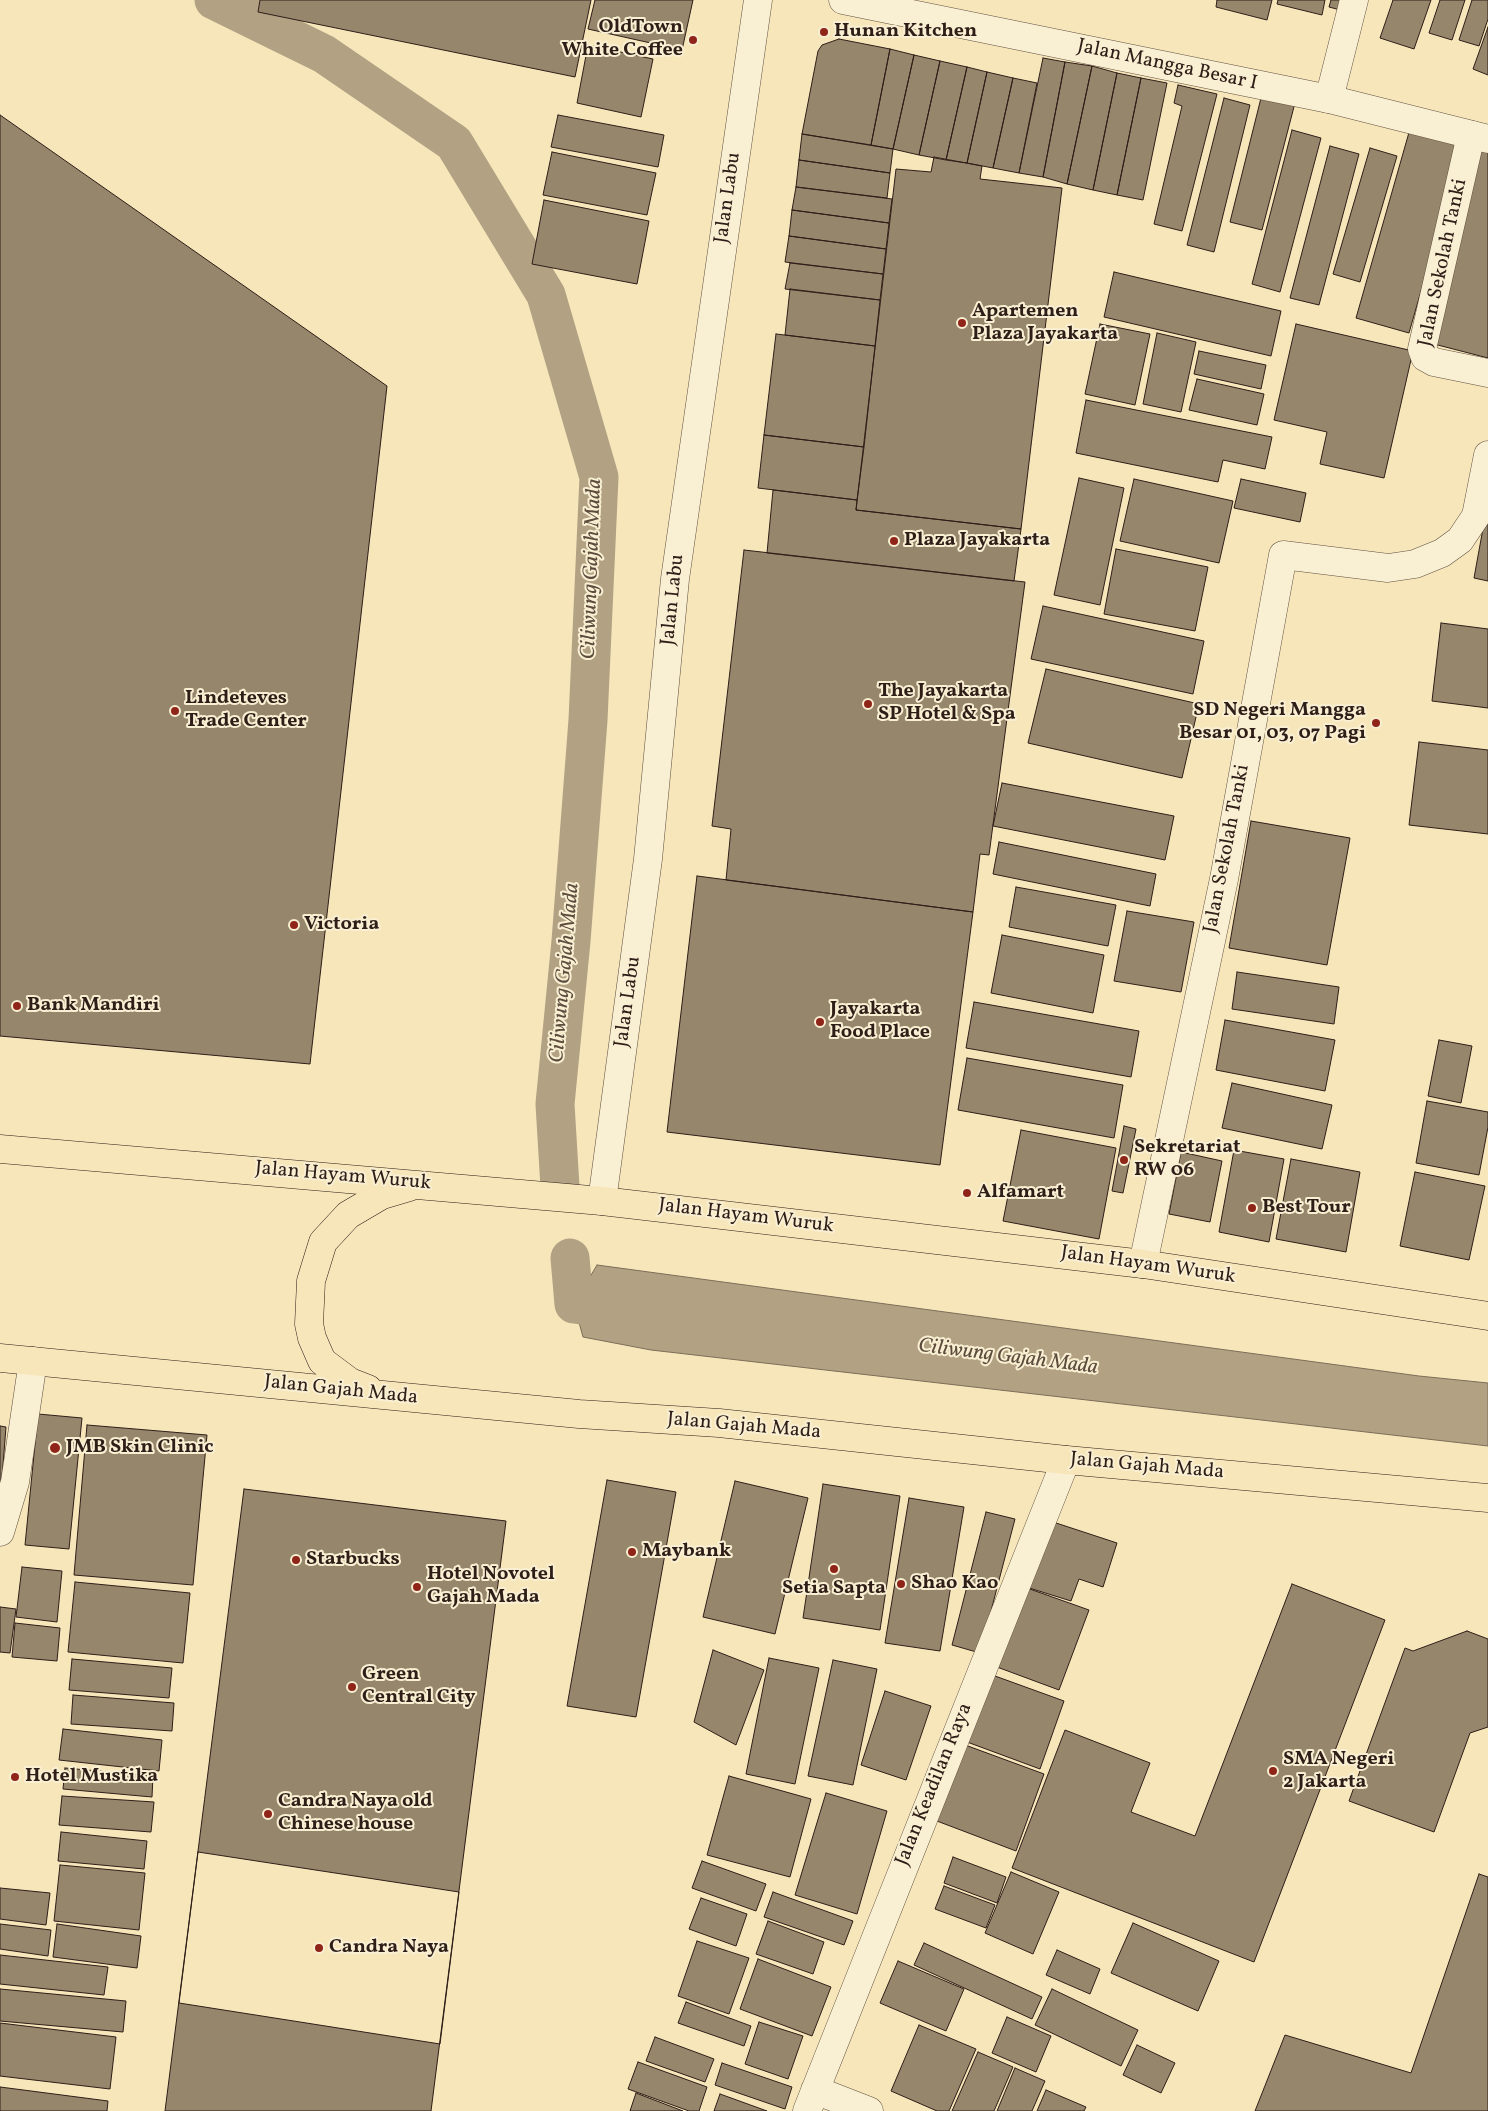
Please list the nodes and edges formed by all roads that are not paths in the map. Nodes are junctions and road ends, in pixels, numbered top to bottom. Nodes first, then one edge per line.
1 (758, 0) edge
2 (843, 0) edge
3 (1354, 0) edge
4 (1329, 99) junction
5 (1480, 137) edge
6 (1488, 373) edge
7 (1488, 455) edge
8 (0, 1149) edge
9 (419, 1184) junction
10 (602, 1201) junction
11 (1143, 1264) junction
12 (1488, 1316) edge
13 (0, 1358) edge
14 (32, 1361) junction
15 (386, 1396) junction
16 (1066, 1460) junction
17 (1488, 1498) edge
18 (0, 1532) edge
19 (811, 2101) edge
20 (869, 2111) edge

1 - 10 street, Jalan Labu
2 - 4 street, Jalan Mangga Besar I
3 - 4 street
4 - 5 street, Jalan Mangga Besar I
5 - 6 street, Jalan Sekolah Tanki
7 - 11 street, Jalan Sekolah Tanki
8 - 9 main road, Jalan Hayam Wuruk
9 - 10 main road, Jalan Hayam Wuruk
9 - 15 main road
10 - 11 main road, Jalan Hayam Wuruk
11 - 12 main road, Jalan Hayam Wuruk
13 - 14 main road, Jalan Gajah Mada
14 - 15 main road, Jalan Gajah Mada
14 - 18 street
15 - 16 main road, Jalan Gajah Mada
16 - 17 main road, Jalan Gajah Mada
16 - 19 street, Jalan Keadilan Raya
19 - 20 street

